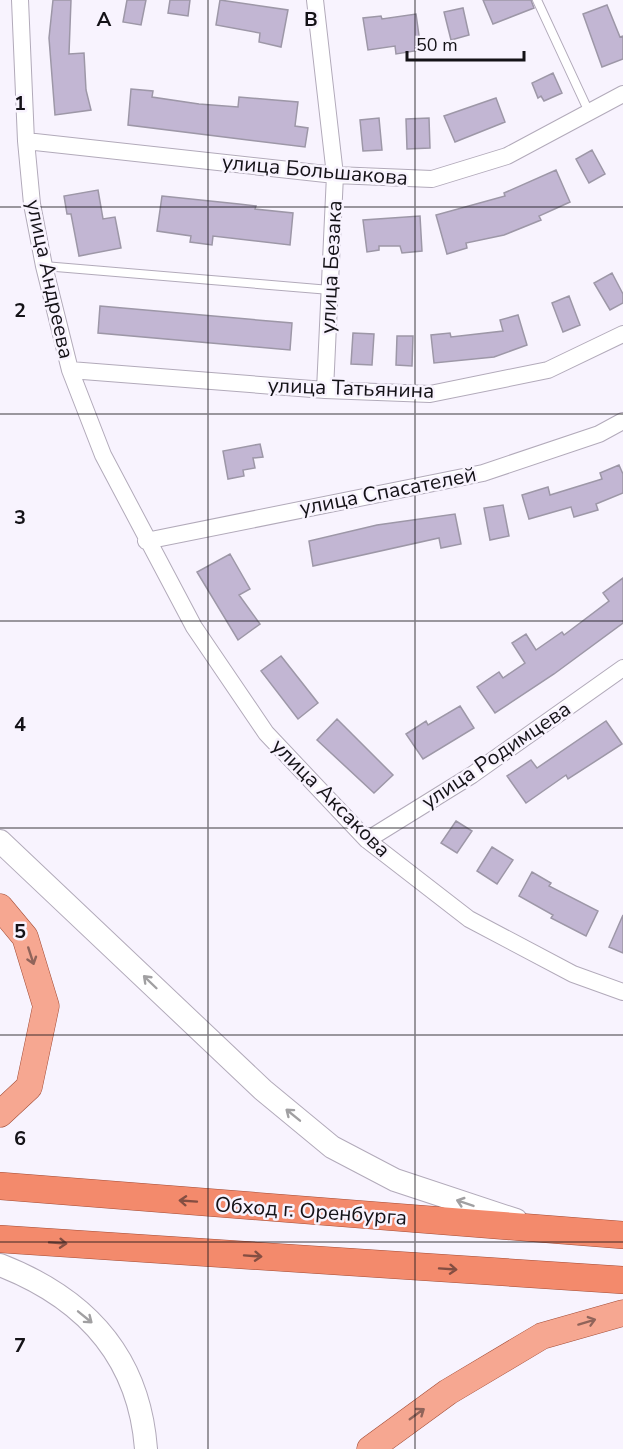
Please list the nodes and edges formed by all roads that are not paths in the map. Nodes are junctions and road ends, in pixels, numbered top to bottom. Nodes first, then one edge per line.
1 (20, 0) edge
2 (315, 0) edge
3 (537, 0) edge
4 (623, 94) edge
5 (589, 112) junction
6 (26, 141) junction
7 (335, 175) junction
8 (44, 266) junction
9 (330, 290) junction
10 (623, 334) edge
11 (70, 370) junction
12 (325, 390) junction
13 (623, 421) edge
14 (146, 541) junction
15 (623, 668) edge
16 (367, 840) junction
17 (0, 841) edge
18 (0, 907) edge
19 (623, 992) edge
20 (0, 1114) edge
21 (0, 1186) edge
22 (540, 1228) junction
23 (623, 1235) edge
24 (0, 1239) edge
25 (0, 1265) edge
26 (623, 1280) edge
27 (623, 1313) edge
28 (146, 1449) edge
29 (370, 1449) edge

1 - 6 street, улица Андреева
2 - 7 street, улица Безака
3 - 5 lane
4 - 5 street, улица Большакова
5 - 7 street, улица Большакова
6 - 7 street, улица Большакова
6 - 8 street, улица Андреева
7 - 9 street, улица Безака
8 - 9 lane
8 - 11 street, улица Андреева
9 - 12 street, улица Безака
10 - 12 street, улица Татьянина
11 - 12 street, улица Татьянина
11 - 14 street, улица Андреева
13 - 14 street, улица Спасателей
14 - 16 street, улица Аксакова
15 - 16 street, улица Родимцева
16 - 19 street, улица Аксакова
22 -> 17 main road
18 -> 20 main road
22 -> 21 highway, Обход г. Оренбурга
22 - 23 highway, Обход г. Оренбурга
24 -> 26 highway
25 -> 28 main road
29 -> 27 main road

